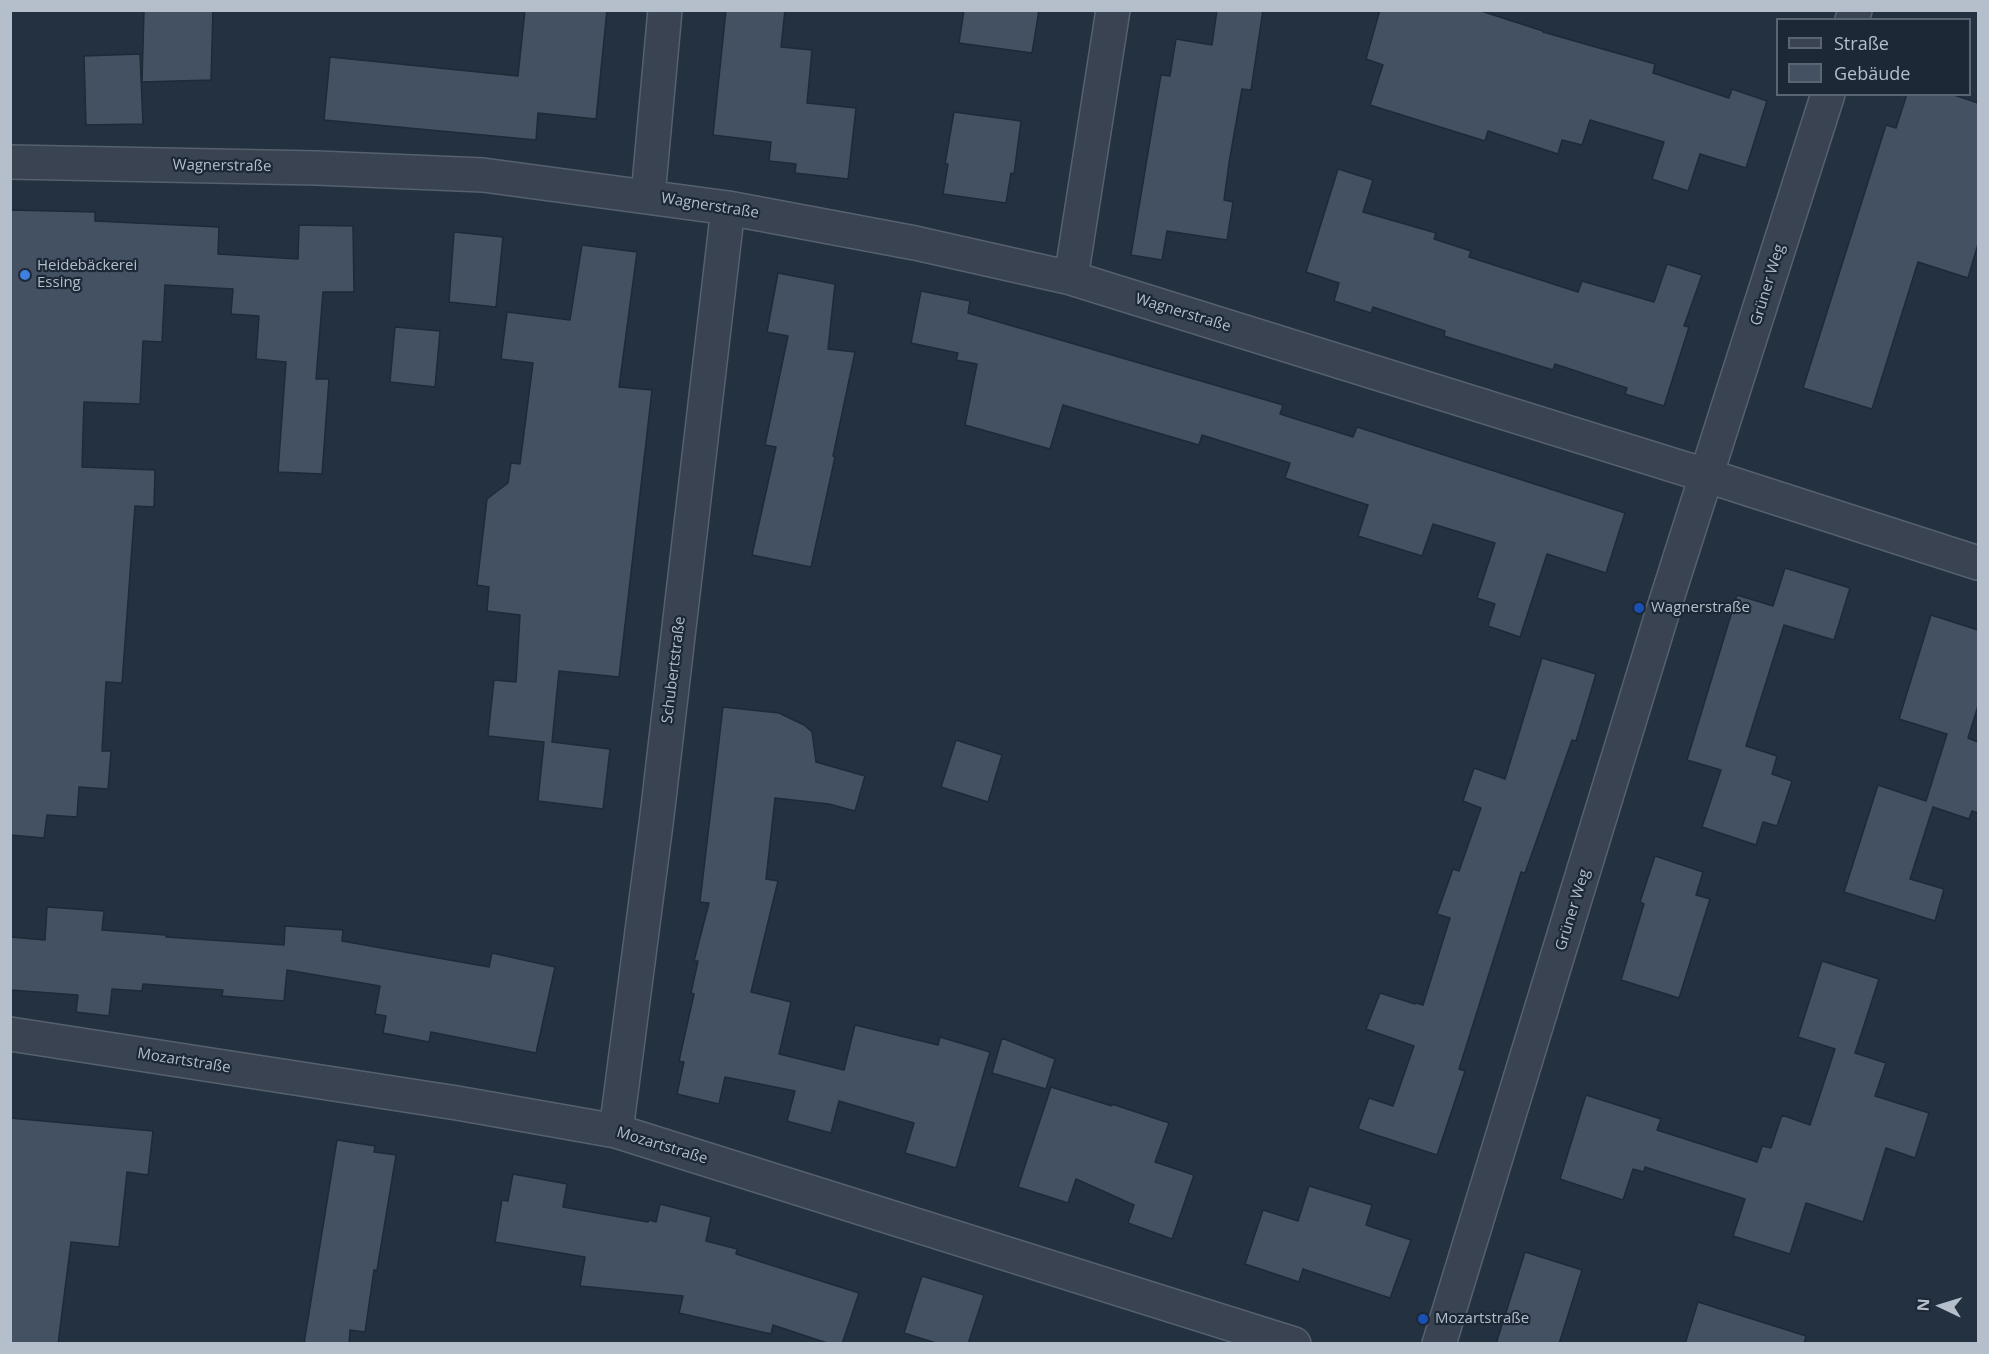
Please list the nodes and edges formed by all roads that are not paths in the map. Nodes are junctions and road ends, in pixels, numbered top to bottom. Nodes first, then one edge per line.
1 (665, 10) edge
2 (1113, 10) edge
3 (1827, 96) edge
4 (10, 162) edge
5 (648, 196) junction
6 (728, 208) junction
7 (1071, 278) junction
8 (1708, 476) junction
9 (1978, 563) edge
10 (10, 1034) edge
11 (616, 1131) junction
12 (1294, 1344) edge
13 (1439, 1344) edge

1 - 5 street, Wagnerstraße
2 - 7 street
3 - 8 street, Grüner Weg
4 - 5 street, Wagnerstraße
5 - 6 street, Wagnerstraße
6 - 7 street, Wagnerstraße
6 - 11 street, Schubertstraße
7 - 8 street, Wagnerstraße
8 - 9 street
8 - 13 street, Grüner Weg
10 - 11 street, Mozartstraße
11 - 12 street, Mozartstraße

